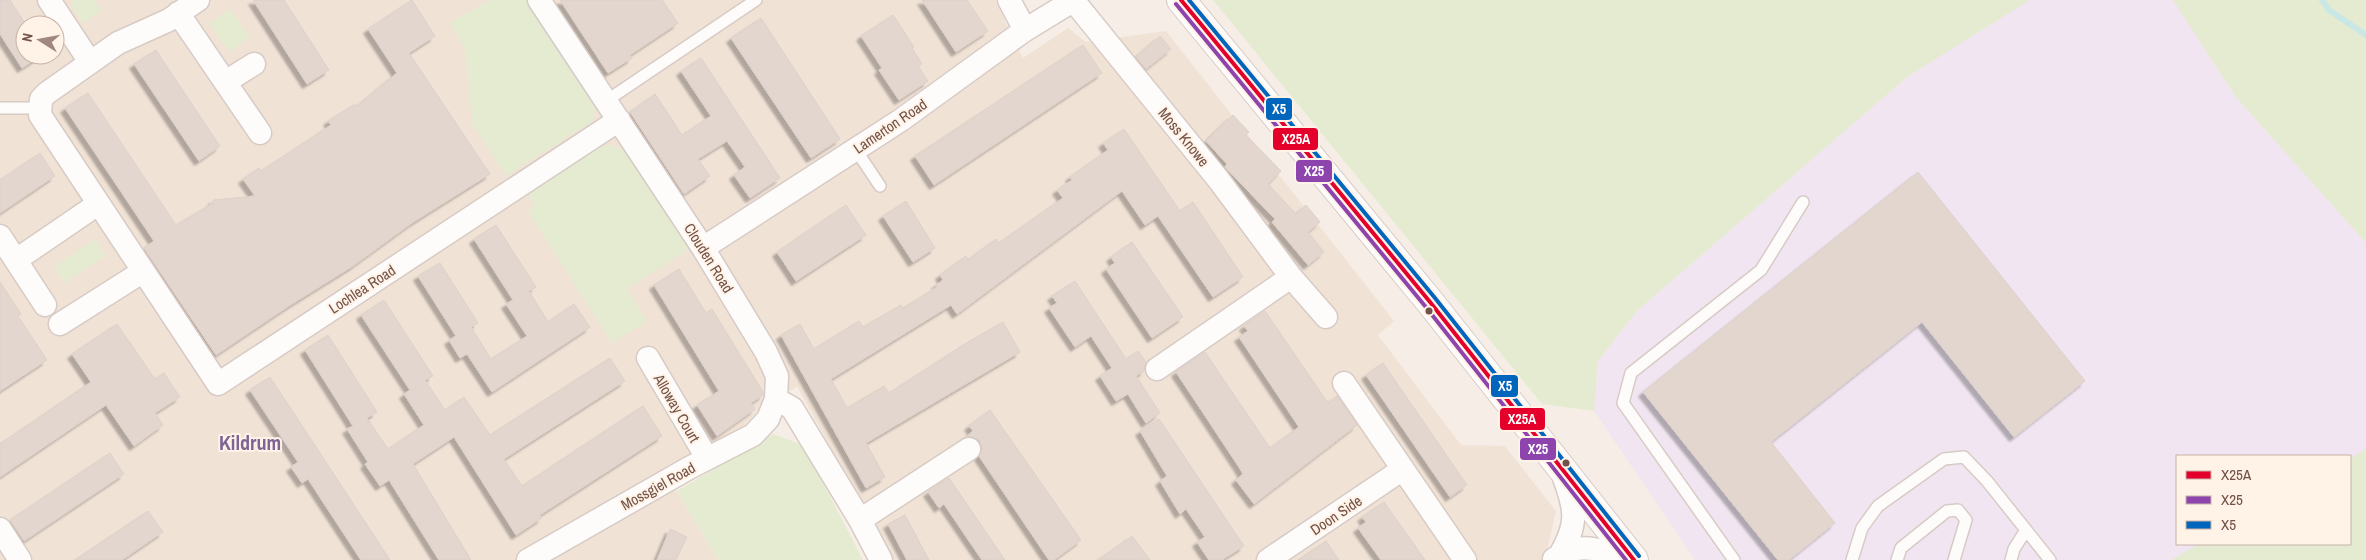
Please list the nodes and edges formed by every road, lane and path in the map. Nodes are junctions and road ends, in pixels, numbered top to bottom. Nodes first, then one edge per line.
1 (49, 0) edge
2 (198, 0) edge
3 (540, 0) edge
4 (756, 0) edge
5 (1009, 0) edge
6 (1073, 0) edge
7 (1181, 0) edge
8 (173, 17) junction
9 (1025, 30) junction
10 (90, 62) junction
11 (254, 64) dead end
12 (225, 82) junction
13 (606, 101) junction
14 (0, 108) edge
15 (40, 108) junction
16 (619, 120) junction
17 (260, 133) dead end
18 (856, 150) junction
19 (880, 186) dead end
20 (1803, 202) dead end
21 (98, 204) junction
22 (0, 236) edge
23 (703, 248) junction
24 (16, 260) junction
25 (142, 272) junction
26 (1291, 277) junction
27 (45, 305) dead end
28 (1326, 317) dead end
29 (60, 324) dead end
30 (648, 358) dead end
31 (1157, 369) dead end
32 (1344, 384) dead end
33 (776, 399) junction
34 (969, 449) dead end
35 (707, 458) junction
36 (1558, 464) junction
37 (1403, 469) junction
38 (860, 520) junction
39 (0, 529) edge
40 (2026, 530) junction
41 (1557, 557) edge
42 (20, 560) edge
43 (528, 560) edge
44 (881, 560) edge
45 (1268, 560) edge
46 (1465, 560) edge
47 (1628, 560) edge
48 (1634, 560) edge
49 (1734, 560) edge
50 (1852, 560) edge
51 (1897, 560) edge
52 (1954, 560) edge
53 (2011, 560) edge
54 (2050, 560) edge

1 - 10 street
2 - 8 street
3 - 13 street, Clouden Road
4 - 13 lane
5 - 9 street
6 - 9 street, Lamerton Road
6 - 26 street, Moss Knowe
7 - 36 street
8 - 10 street
8 - 12 street
9 - 18 street, Lamerton Road
10 - 15 street
11 - 12 street
12 - 17 street
13 - 16 street, Clouden Road
14 - 15 lane
15 - 21 street, Lochlea Road
16 - 23 street, Clouden Road
16 - 25 street, Lochlea Road
18 - 19 lane
18 - 23 street, Lamerton Road
20 - 49 lane
21 - 24 street
21 - 25 street, Lochlea Road
22 - 24 street
23 - 33 street, Clouden Road
24 - 27 street
25 - 29 street
26 - 28 street, Moss Knowe
26 - 31 street
30 - 35 street, Alloway Court
32 - 37 street
33 - 35 street, Mossgiel Road
33 - 38 street
34 - 38 street
35 - 43 street, Mossgiel Road
36 - 41 street
36 - 48 street
37 - 45 street, Doon Side
37 - 46 street
38 - 44 street
39 - 42 street
40 - 50 lane
40 - 53 lane
40 - 54 lane
41 - 47 street
51 - 52 lane

